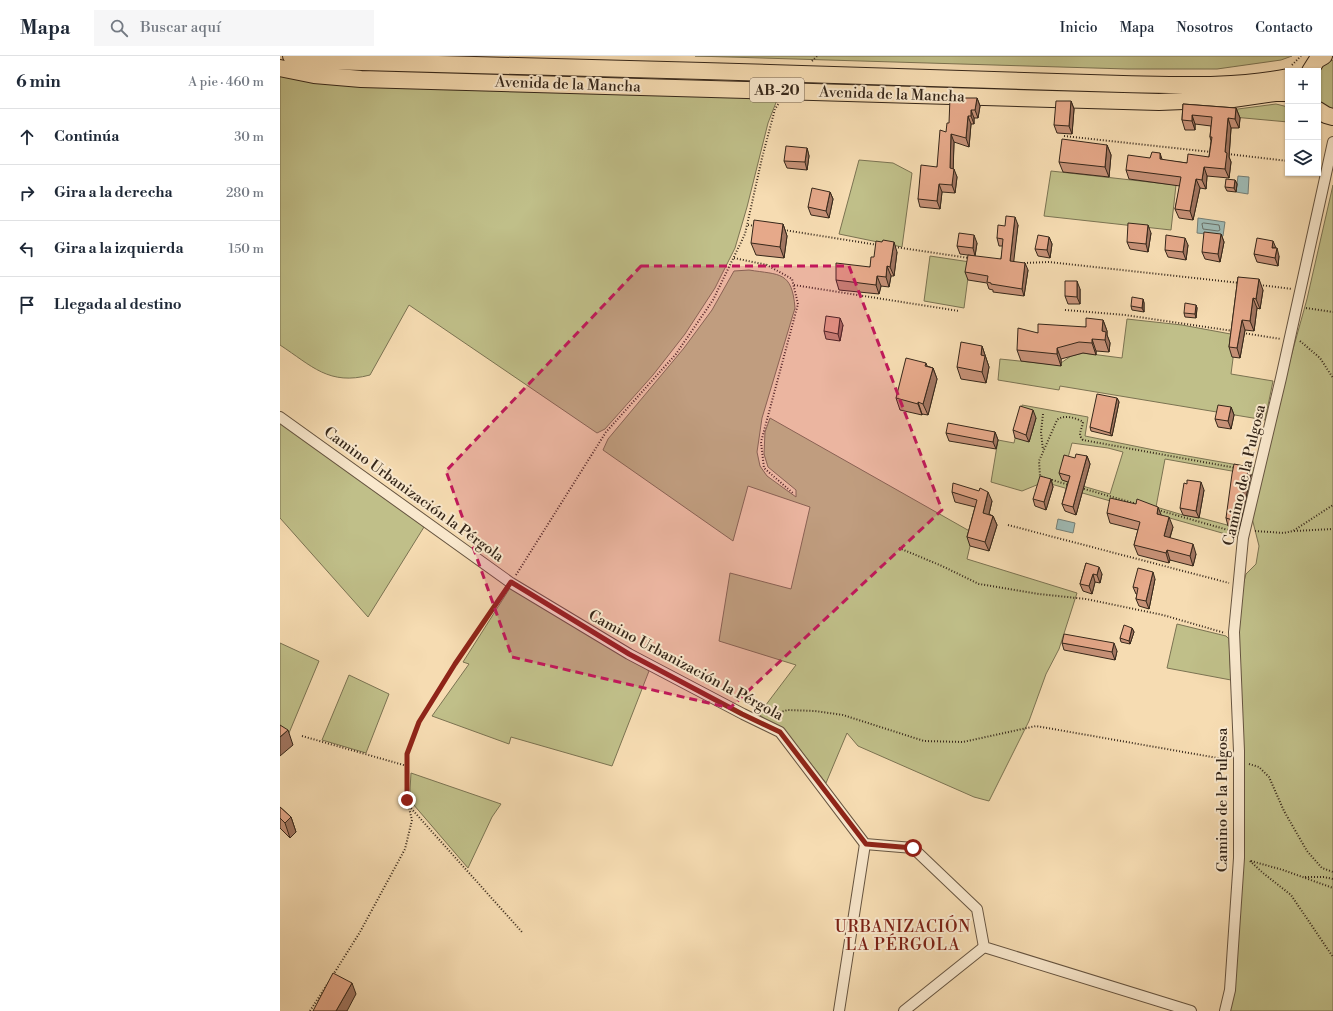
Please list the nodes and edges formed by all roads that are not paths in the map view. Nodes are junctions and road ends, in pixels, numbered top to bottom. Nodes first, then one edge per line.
1 (291, 56) edge
2 (1324, 56) edge
3 (280, 68) edge
4 (1310, 68) edge
5 (1285, 76) edge
6 (1282, 93) edge
7 (1321, 112) edge
8 (1333, 117) edge
9 (1333, 142) edge
10 (280, 417) edge
11 (866, 844) junction
12 (984, 947) junction
13 (839, 1011) edge
14 (904, 1011) edge
15 (1191, 1011) edge
16 (1225, 1011) edge

1 - 5 main road, Avenida de la Mancha / AB-20
2 - 4 main road
3 - 6 main road, Avenida de la Mancha / AB-20
7 - 8 main road
9 - 16 street, Camino de la Pulgosa
10 - 11 street, Camino Urbanización la Pérgola
11 - 12 street
11 - 13 street
12 - 14 street
12 - 15 street

